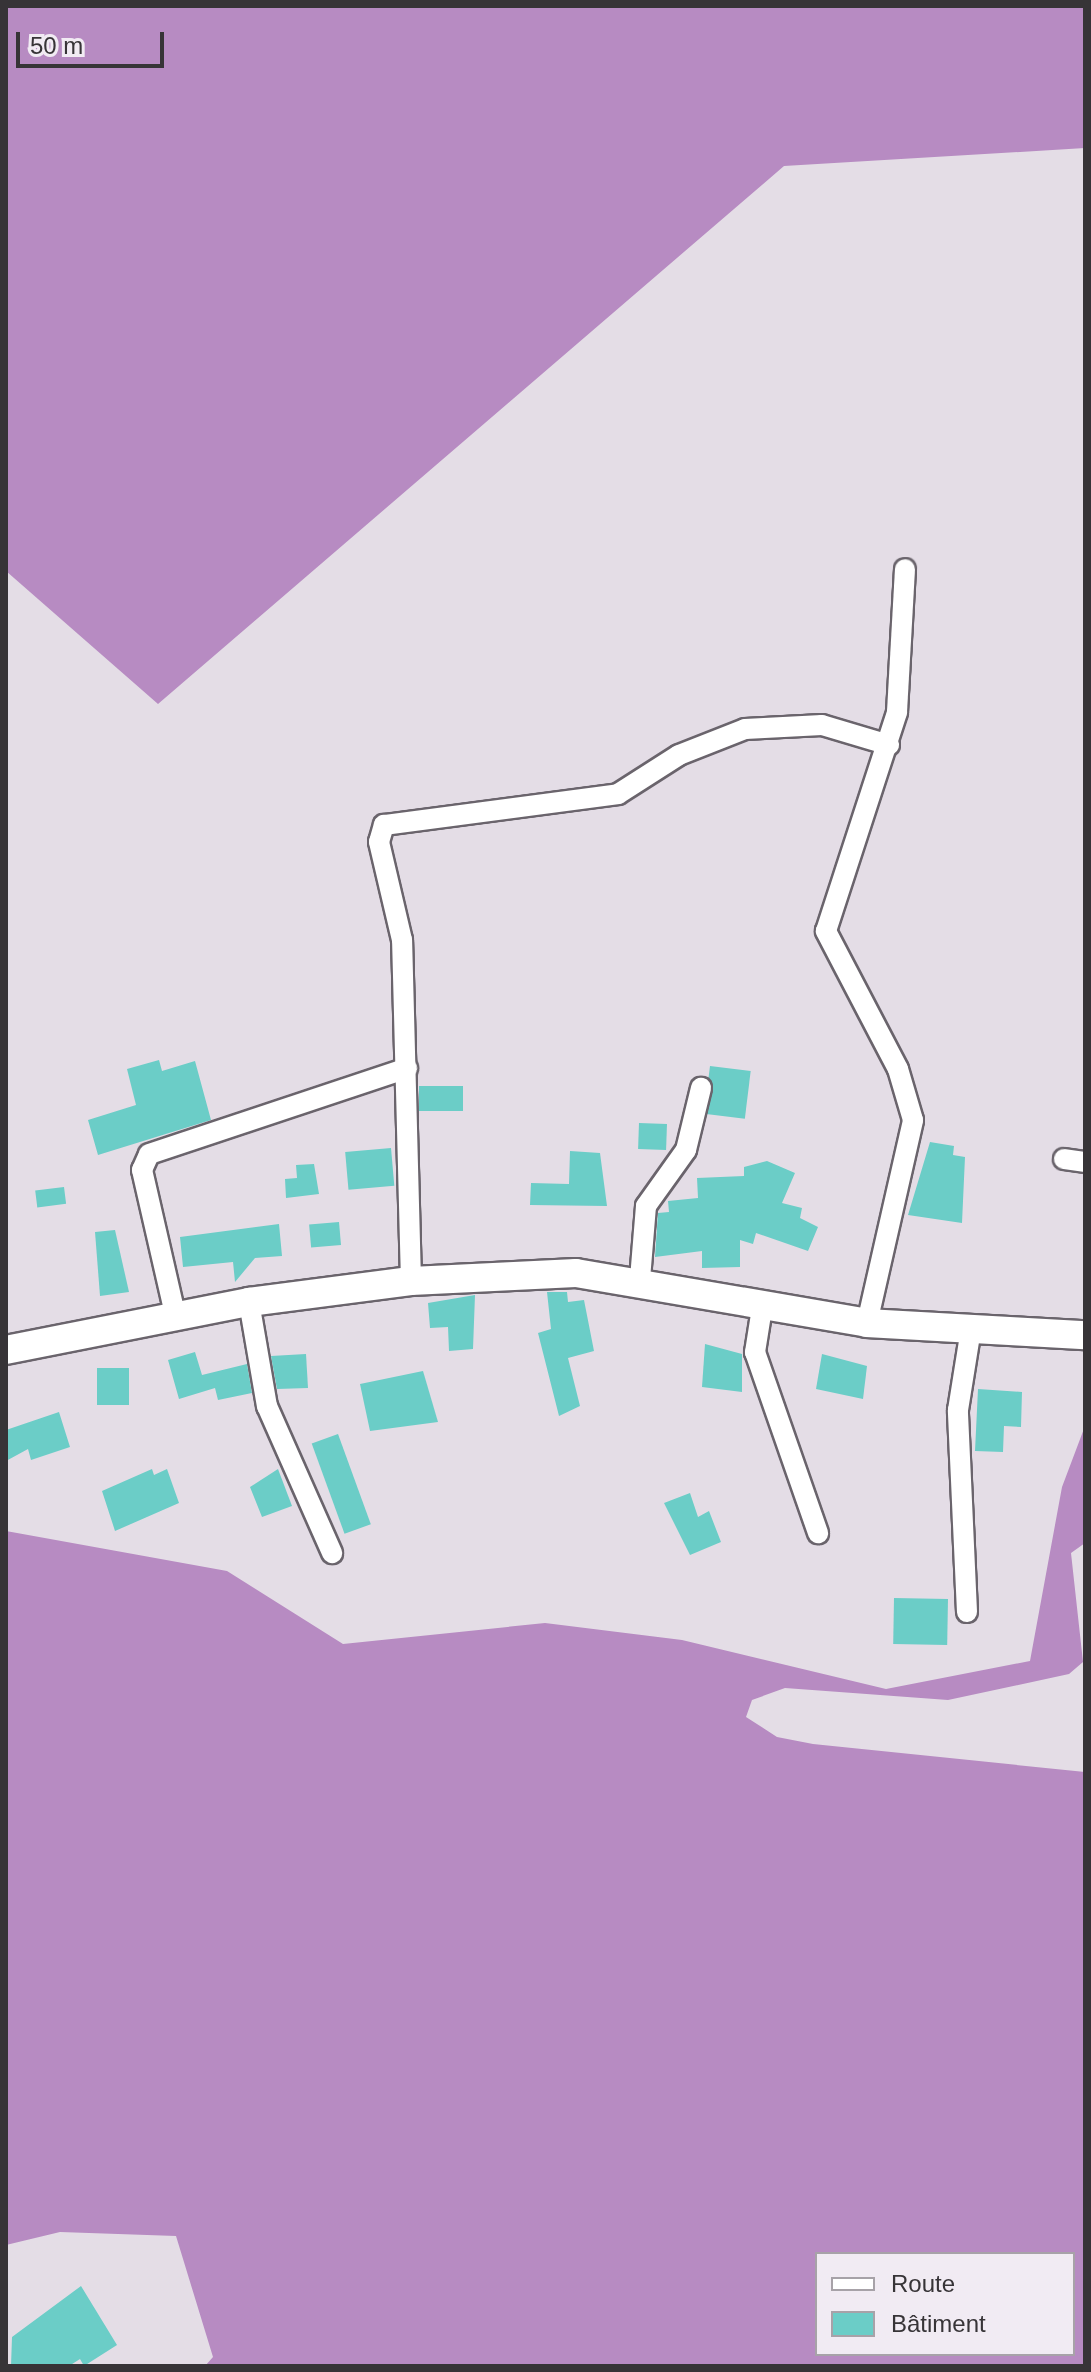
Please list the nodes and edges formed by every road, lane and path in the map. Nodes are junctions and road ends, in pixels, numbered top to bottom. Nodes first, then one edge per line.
1 (905, 569) dead end
2 (889, 745) junction
3 (407, 1068) junction
4 (701, 1088) dead end
5 (640, 1279) junction
6 (411, 1281) junction
7 (249, 1302) junction
8 (762, 1308) junction
9 (175, 1314) junction
10 (867, 1323) junction
11 (971, 1329) junction
12 (1085, 1335) edge
13 (6, 1350) edge
14 (818, 1533) dead end
15 (332, 1553) dead end
16 (967, 1612) dead end

1 - 2 street
2 - 3 street
2 - 10 street
3 - 6 street
3 - 9 street
4 - 5 street
5 - 6 main road
5 - 8 main road
6 - 7 main road
7 - 9 main road
7 - 15 street
8 - 10 main road
8 - 14 street
9 - 13 main road
10 - 11 main road
11 - 12 main road
11 - 16 street

